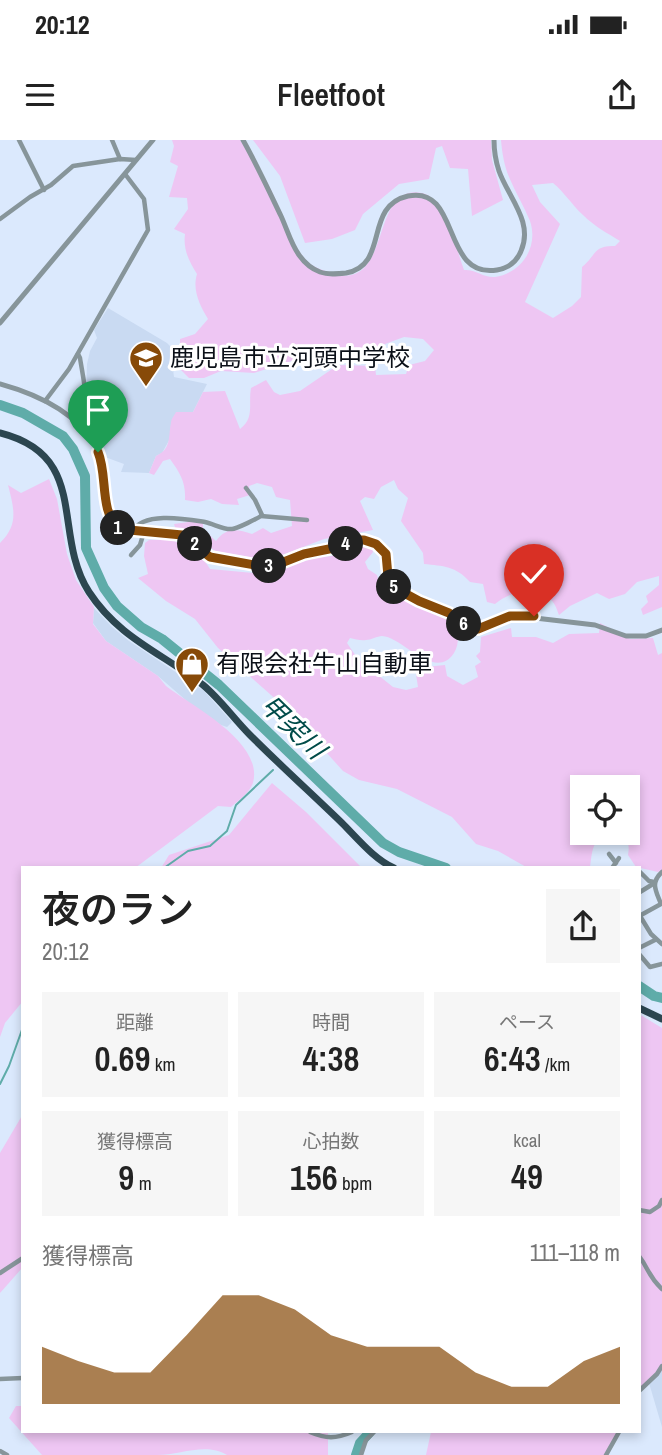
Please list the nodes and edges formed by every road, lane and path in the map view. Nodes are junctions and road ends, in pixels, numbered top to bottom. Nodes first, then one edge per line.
1 (19, 140) edge
2 (112, 140) edge
3 (153, 140) edge
4 (243, 140) edge
5 (494, 140) edge
6 (120, 159) junction
7 (136, 160) junction
8 (124, 174) junction
9 (44, 190) junction
10 (0, 219) edge
11 (0, 323) edge
12 (78, 354) junction
13 (0, 384) edge
14 (45, 401) junction
15 (80, 426) junction
16 (0, 433) edge
17 (246, 488) dead end
18 (261, 516) junction
19 (307, 520) dead end
20 (132, 532) junction
21 (144, 533) junction
22 (131, 555) dead end
23 (662, 630) edge
24 (609, 854) dead end
25 (616, 863) edge
26 (391, 866) edge
27 (662, 872) edge
28 (641, 873) edge
29 (654, 883) junction
30 (641, 891) edge
31 (661, 905) edge
32 (641, 915) edge
33 (641, 918) edge
34 (655, 940) junction
35 (662, 944) edge
36 (641, 947) edge
37 (641, 956) edge
38 (662, 964) edge
39 (641, 1009) edge
40 (662, 1019) edge
41 (662, 1200) edge
42 (641, 1210) edge
43 (21, 1259) edge
44 (641, 1259) edge
45 (0, 1272) edge
46 (662, 1289) edge
47 (662, 1366) edge
48 (21, 1378) edge
49 (0, 1379) edge
50 (641, 1389) edge
51 (313, 1433) edge
52 (350, 1433) edge
53 (373, 1433) edge
54 (618, 1433) edge
55 (0, 1451) edge
56 (6, 1455) edge
57 (360, 1455) edge
58 (606, 1455) edge

1 - 9 street
2 - 6 street
3 - 7 street
4 - 5 street
6 - 7 street
6 - 9 street
7 - 8 street
8 - 11 street
8 - 12 street
9 - 10 street
12 - 14 street
12 - 15 street
13 - 14 street
14 - 15 street
15 - 20 street
16 - 26 highway
17 - 18 street
18 - 19 street
18 - 20 street
20 - 21 street
21 - 22 street
21 - 23 street
24 - 25 street
27 - 29 street
28 - 29 street
29 - 30 street
29 - 31 street
31 - 32 street
33 - 34 street
34 - 35 street
34 - 36 street
37 - 38 street
39 - 40 highway
41 - 42 street
43 - 45 street
44 - 46 street
47 - 50 street
48 - 49 street
51 - 52 street
53 - 57 street
54 - 58 street
55 - 56 street

